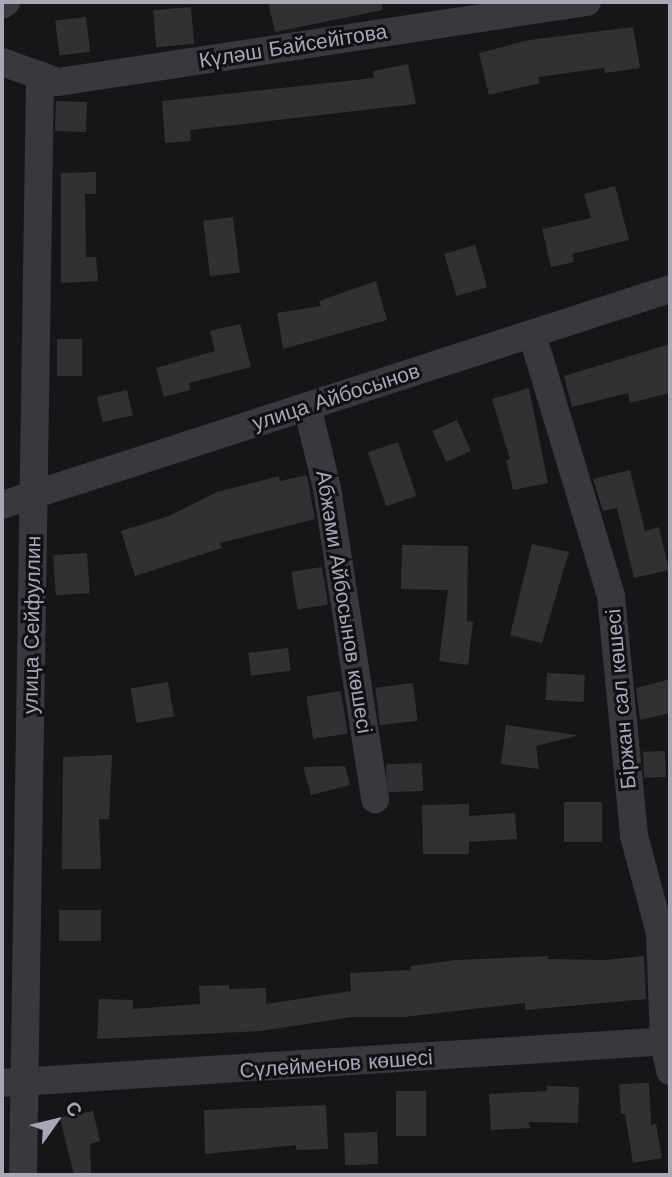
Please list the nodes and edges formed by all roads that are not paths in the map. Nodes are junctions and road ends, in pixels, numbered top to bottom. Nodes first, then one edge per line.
1 (6, 2) edge
2 (587, 2) edge
3 (2, 5) edge
4 (2, 62) edge
5 (40, 75) junction
6 (670, 289) edge
7 (532, 334) junction
8 (307, 406) junction
9 (34, 494) junction
10 (2, 505) edge
11 (375, 799) dead end
12 (667, 1041) edge
13 (670, 1071) edge
14 (13, 1084) edge
15 (23, 1175) edge

1 - 3 street
2 - 5 street, Күләш Байсейітова
4 - 5 street, Күләш Байсейітова
5 - 9 street, улица Сейфуллин
6 - 7 street, улица Айбосынов
7 - 8 street, улица Айбосынов
7 - 12 street, Біржан сал көшесі
8 - 9 street, улица Айбосынов
8 - 11 street, Абжәми Айбосынов көшесі
9 - 10 street, улица Айбосынов
9 - 14 street, улица Сейфуллин
12 - 13 street, Біржан сал көшесі
12 - 14 street, Сүлейменов көшесі
14 - 15 street, улица Сейфуллин

